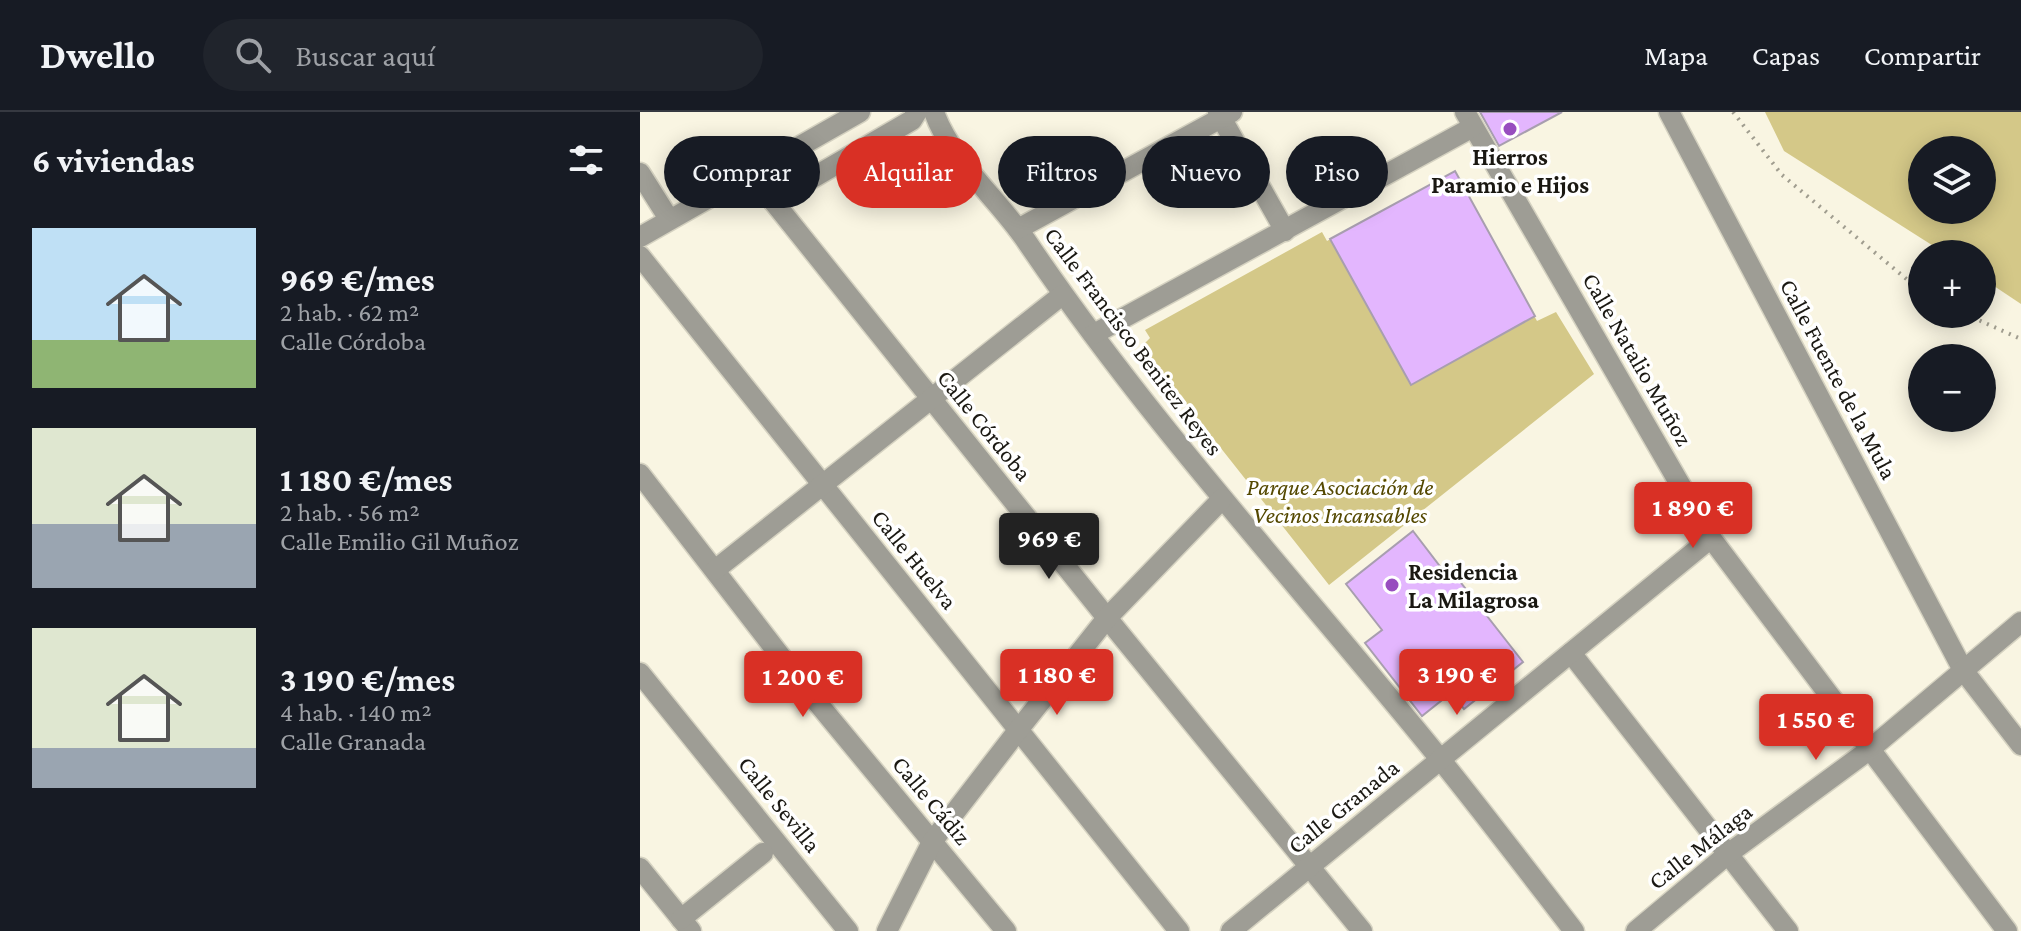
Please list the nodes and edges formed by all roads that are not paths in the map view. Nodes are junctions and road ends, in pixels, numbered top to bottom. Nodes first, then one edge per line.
1 (860, 112) edge
2 (1669, 112) edge
3 (934, 114) edge
4 (1224, 114) edge
5 (1469, 119) edge
6 (818, 136) edge
7 (640, 173) edge
8 (820, 174) edge
9 (689, 208) edge
10 (779, 208) edge
11 (669, 219) junction
12 (1018, 229) junction
13 (1285, 231) junction
14 (640, 237) edge
15 (640, 256) edge
16 (1062, 295) junction
17 (1094, 334) junction
18 (931, 399) junction
19 (641, 477) edge
20 (823, 486) junction
21 (1222, 499) junction
22 (1711, 538) junction
23 (715, 570) junction
24 (1107, 618) junction
25 (2021, 622) edge
26 (1571, 653) junction
27 (1963, 670) junction
28 (640, 673) edge
29 (1019, 729) junction
30 (2021, 745) edge
31 (1869, 750) junction
32 (1440, 759) junction
33 (932, 842) junction
34 (763, 853) dead end
35 (1728, 854) junction
36 (1311, 865) junction
37 (640, 868) edge
38 (686, 925) edge
39 (848, 931) edge
40 (887, 931) edge
41 (1006, 931) edge
42 (1179, 931) edge
43 (1231, 931) edge
44 (1362, 931) edge
45 (1574, 931) edge
46 (1636, 931) edge
47 (1788, 931) edge
48 (2007, 931) edge

1 - 6 street
2 - 27 street, Calle Fuente de la Mula
3 - 8 street
3 - 12 street, Calle Francisco Benitez Reyes
4 - 12 street
4 - 13 street
5 - 13 street
5 - 22 street, Calle Natalio Muñoz
7 - 11 street
9 - 11 street
10 - 18 street, Calle Córdoba
11 - 14 street
12 - 16 street, Calle Francisco Benitez Reyes
13 - 17 street
15 - 20 street, Calle Huelva
16 - 17 street, Calle Francisco Benitez Reyes
16 - 18 street
17 - 21 street, Calle Francisco Benitez Reyes
18 - 20 street
18 - 24 street, Calle Córdoba
19 - 23 street, Calle Cádiz
20 - 23 street
20 - 29 street, Calle Huelva
21 - 24 street
21 - 32 street, Calle Francisco Benitez Reyes
22 - 26 street, Calle Granada
22 - 31 street, Calle Natalio Muñoz
23 - 33 street, Calle Cádiz
24 - 29 street
24 - 36 street, Calle Córdoba
25 - 27 street, Calle Málaga
26 - 32 street, Calle Granada
26 - 35 street
27 - 30 street, Calle Fuente de la Mula
27 - 31 street, Calle Málaga
28 - 39 street, Calle Sevilla
29 - 33 street
29 - 42 street, Calle Huelva
31 - 35 street, Calle Málaga
31 - 48 street, Calle Natalio Muñoz
32 - 36 street, Calle Granada
32 - 45 street, Calle Francisco Benitez Reyes
33 - 40 street
33 - 41 street, Calle Cádiz
34 - 38 street
35 - 46 street, Calle Málaga
35 - 47 street
36 - 43 street, Calle Granada
36 - 44 street, Calle Córdoba
37 - 38 street

